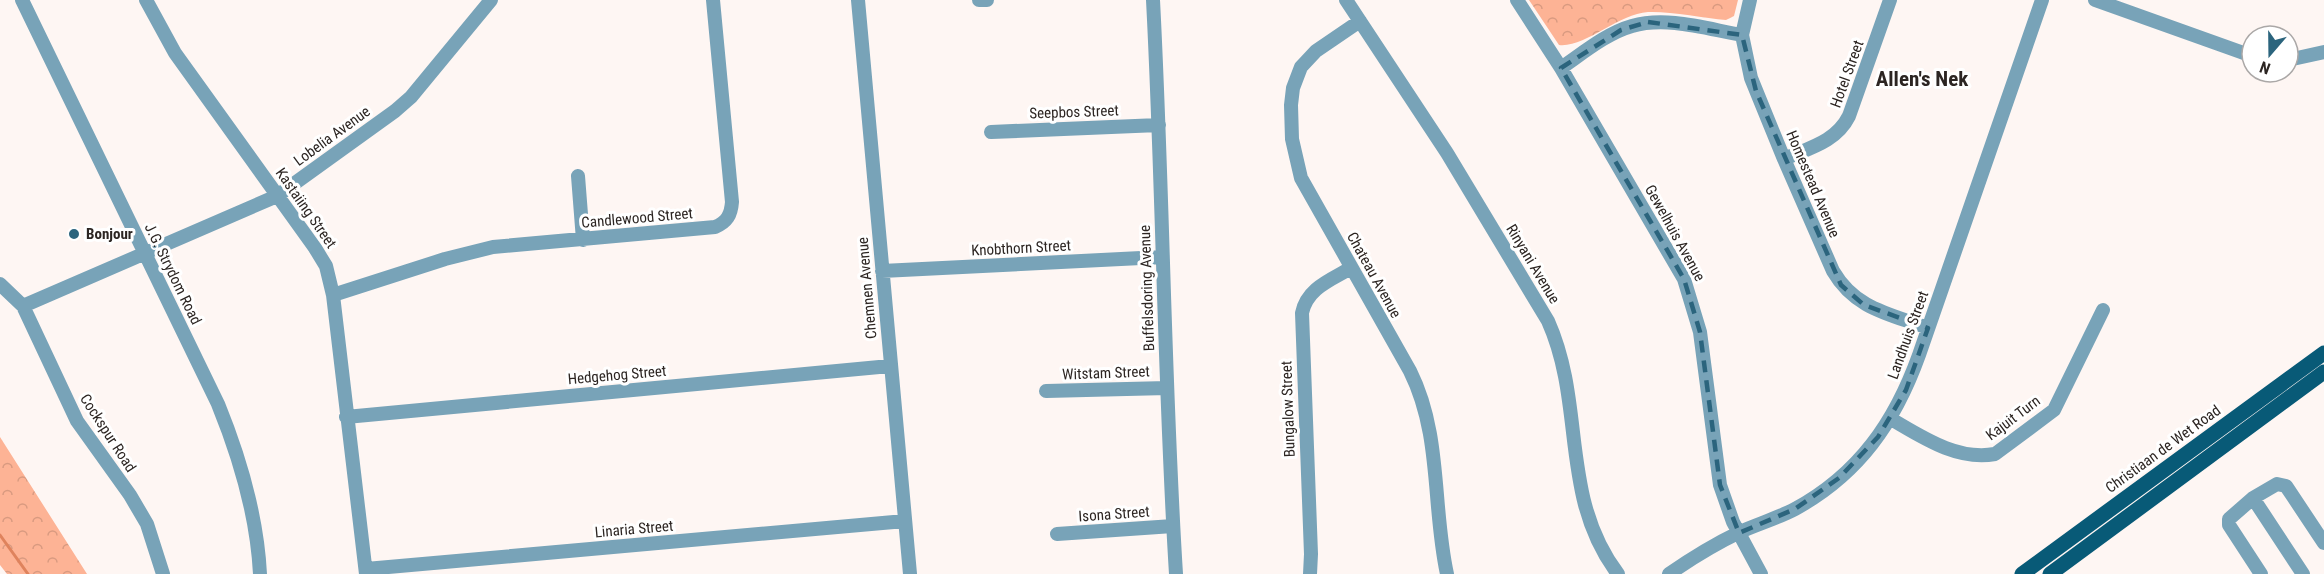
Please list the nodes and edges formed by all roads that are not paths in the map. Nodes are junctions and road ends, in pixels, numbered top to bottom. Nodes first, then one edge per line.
1 (22, 0) edge
2 (146, 0) edge
3 (491, 0) edge
4 (713, 0) edge
5 (858, 0) edge
6 (980, 0) edge
7 (987, 0) edge
8 (1153, 0) edge
9 (1346, 0) edge
10 (1516, 0) edge
11 (1750, 0) edge
12 (1890, 0) edge
13 (2042, 0) edge
14 (2095, 0) edge
15 (1360, 21) junction
16 (1742, 35) junction
17 (2240, 52) edge
18 (2324, 52) edge
19 (2300, 57) edge
20 (1561, 68) junction
21 (1159, 125) junction
22 (991, 132) dead end
23 (1784, 159) junction
24 (578, 176) dead end
25 (277, 196) junction
26 (583, 240) junction
27 (145, 254) junction
28 (1161, 257) junction
29 (1351, 268) junction
30 (882, 271) junction
31 (0, 284) edge
32 (333, 295) junction
33 (23, 306) junction
34 (2103, 310) dead end
35 (1928, 328) junction
36 (2324, 353) edge
37 (890, 366) junction
38 (2324, 372) edge
39 (1167, 388) junction
40 (1046, 391) dead end
41 (346, 417) junction
42 (1891, 419) junction
43 (2253, 498) junction
44 (905, 521) junction
45 (1173, 526) junction
46 (1739, 532) junction
47 (1057, 534) dead end
48 (2324, 543) edge
49 (366, 572) edge
50 (163, 574) edge
51 (260, 574) edge
52 (910, 574) edge
53 (1176, 574) edge
54 (1310, 574) edge
55 (1447, 574) edge
56 (1618, 574) edge
57 (1669, 574) edge
58 (1761, 574) edge
59 (2022, 574) edge
60 (2050, 574) edge
61 (2261, 574) edge
62 (2303, 574) edge

1 - 27 street, J.G. Strydom Road
2 - 25 street, Kastaiing Street
3 - 25 street, Lobelia Avenue
4 - 26 street, Candlewood Street
5 - 30 street, Chemnen Avenue
6 - 7 street
8 - 21 street, Buffelsdoring Avenue
9 - 15 street, Rinyani Avenue
10 - 20 street, Gewelhuis Avenue
11 - 16 street, Homestead Avenue
12 - 23 street, Hotel Street
13 - 35 street, Landhuis Street
14 - 17 street
15 - 29 street, Chateau Avenue
15 - 56 street, Rinyani Avenue
16 - 20 street
16 - 23 street, Homestead Avenue
18 - 19 street
20 - 46 street, Gewelhuis Avenue
21 - 22 street, Seepbos Street
21 - 28 street, Buffelsdoring Avenue
23 - 35 street, Homestead Avenue
24 - 26 street
25 - 27 street, Lobelia Avenue
25 - 32 street, Kastaiing Street
26 - 32 street, Candlewood Street
27 - 33 street, Lobelia Avenue
27 - 51 street, J.G. Strydom Road
28 - 30 street, Knobthorn Street
28 - 39 street, Buffelsdoring Avenue
29 - 54 street, Bungalow Street
29 - 55 street, Chateau Avenue
30 - 37 street, Chemnen Avenue
31 - 33 street, Cockspur Road
32 - 41 street, Kastaiing Street
33 - 50 street, Cockspur Road
34 - 42 street, Kajuit Turn
35 - 42 street, Landhuis Street
36 - 59 main road, Christiaan de Wet Road
37 - 41 street, Hedgehog Street
37 - 44 street, Chemnen Avenue
38 - 60 main road
39 - 40 street, Witstam Street
39 - 45 street, Buffelsdoring Avenue
41 - 49 street, Kastaiing Street
42 - 46 street, Landhuis Street
43 - 48 street
43 - 61 street
43 - 62 street
44 - 49 street, Linaria Street
44 - 52 street, Chemnen Avenue
45 - 47 street, Isona Street
45 - 53 street, Buffelsdoring Avenue
46 - 57 street, Landhuis Street
46 - 58 street, Gewelhuis Avenue

